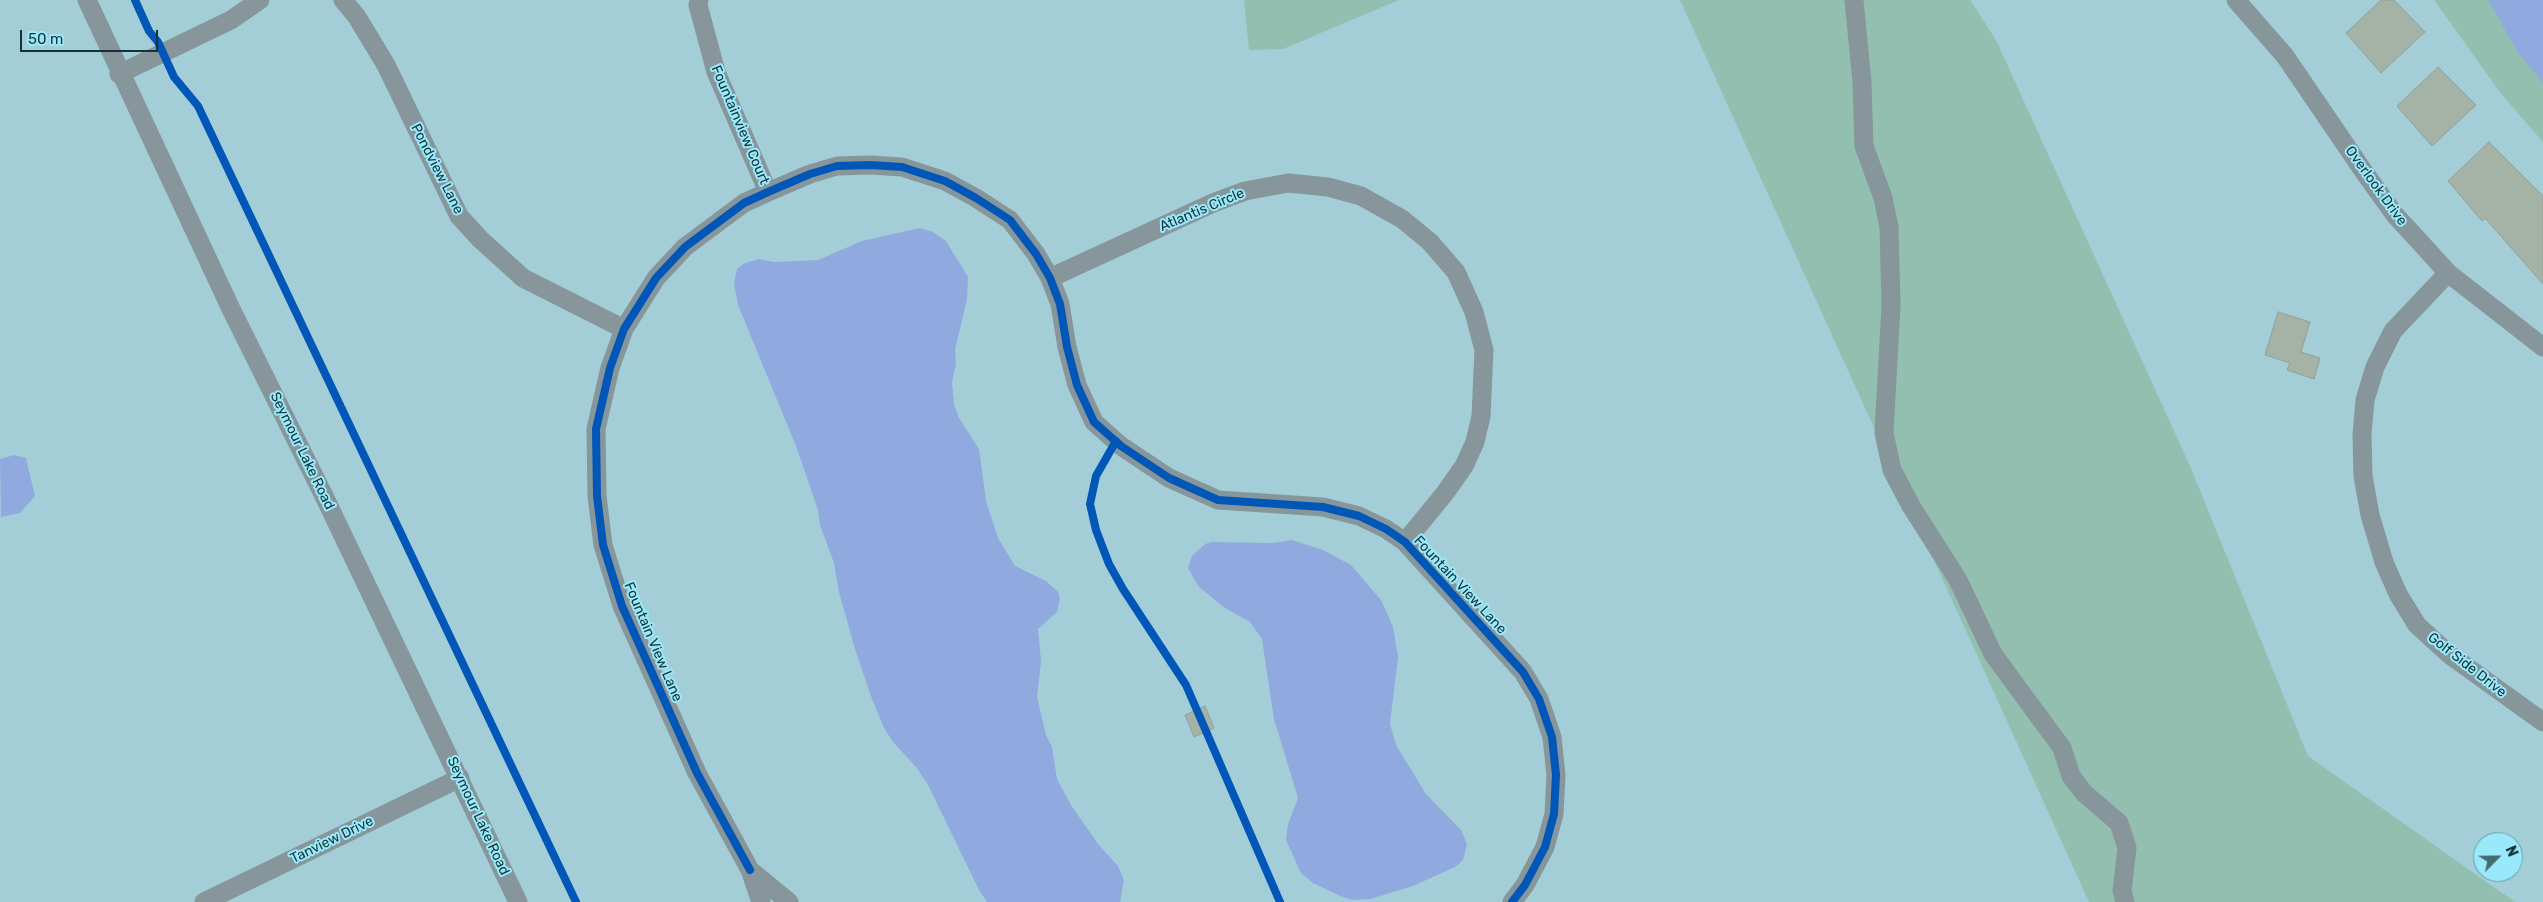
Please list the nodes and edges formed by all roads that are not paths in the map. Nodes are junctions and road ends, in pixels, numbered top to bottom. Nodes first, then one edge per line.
1 (86, 0) edge
2 (260, 0) edge
3 (343, 0) edge
4 (699, 0) edge
5 (1854, 0) edge
6 (2236, 0) edge
7 (119, 74) junction
8 (768, 192) junction
9 (2448, 273) junction
10 (1050, 278) junction
11 (624, 329) junction
12 (2543, 347) edge
13 (1405, 542) junction
14 (2543, 722) edge
15 (460, 778) junction
16 (750, 870) junction
17 (204, 902) edge
18 (518, 902) edge
19 (761, 902) edge
20 (789, 902) edge
21 (1512, 902) edge
22 (2125, 902) edge

1 - 7 street, Seymour Lake Road
2 - 7 street
3 - 11 street, Pondview Lane
4 - 8 street, Fountainview Court
5 - 22 street
6 - 9 street, Overlook Drive
7 - 15 street, Seymour Lake Road
8 - 10 street, Fountain View Lane
8 - 11 street, Fountain View Lane
9 - 12 street, Overlook Drive
9 - 14 street, Golf Side Drive
10 - 13 street, Fountain View Lane
10 - 13 street, Atlantis Circle
11 - 16 street, Fountain View Lane
13 - 21 street, Fountain View Lane
15 - 17 street, Tanview Drive
15 - 18 street, Seymour Lake Road
16 - 19 street, Fountain View Lane
16 - 20 street, Fountain View Lane

